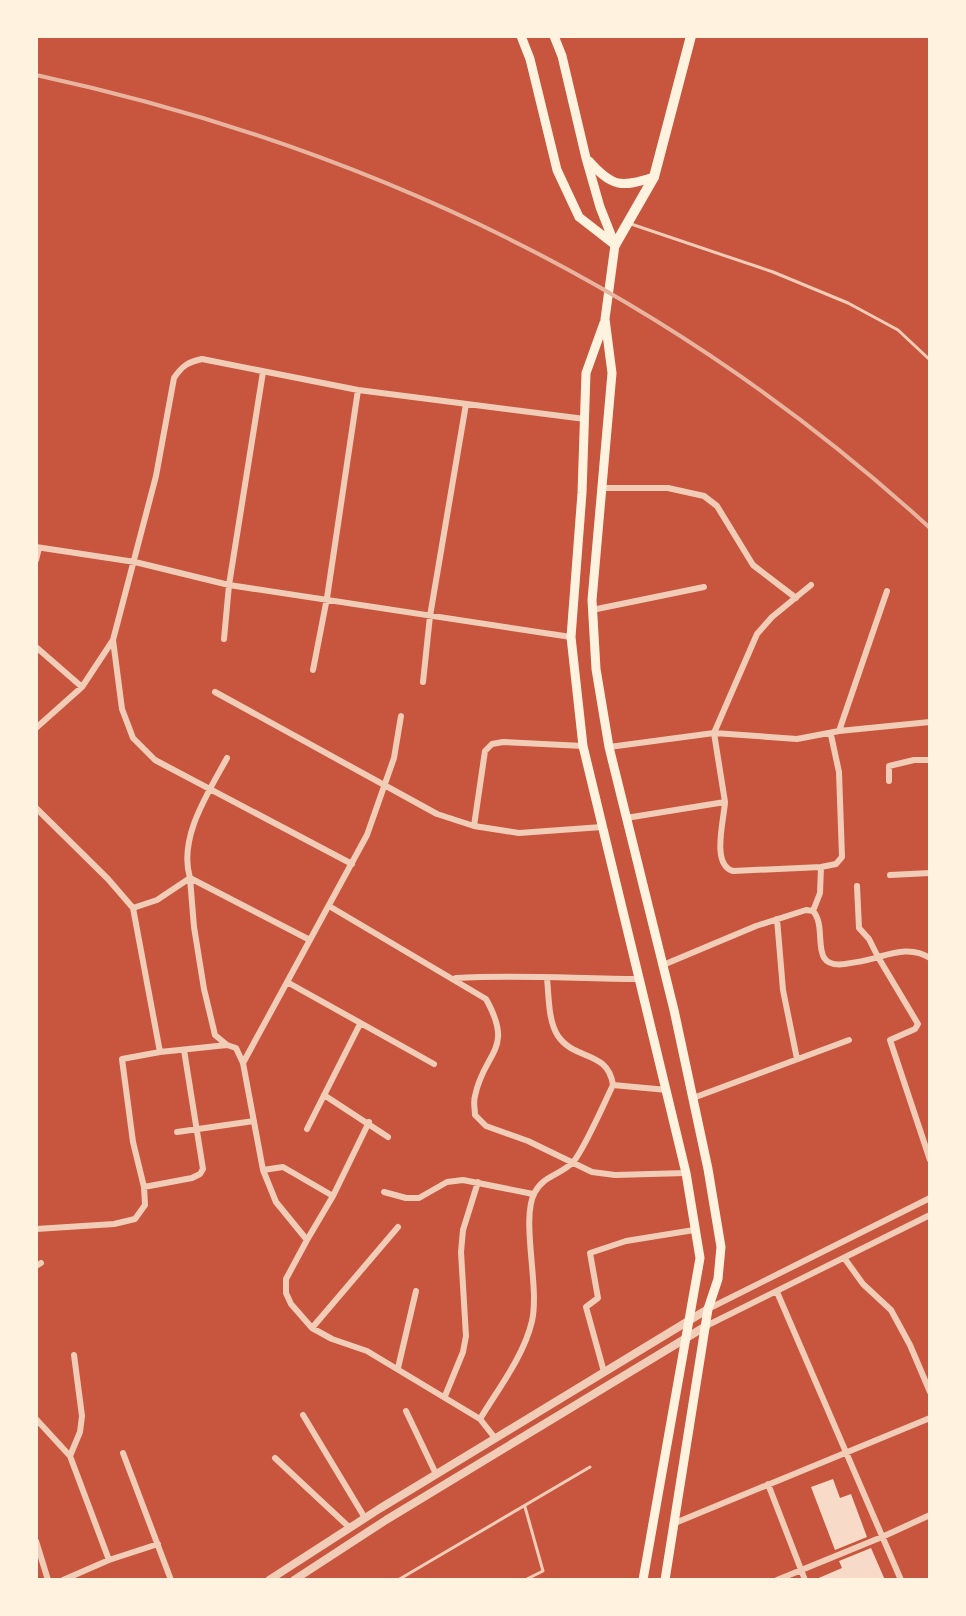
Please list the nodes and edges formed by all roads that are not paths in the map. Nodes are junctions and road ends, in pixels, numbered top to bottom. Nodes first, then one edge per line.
1 (521, 36) edge
2 (554, 36) edge
3 (691, 36) edge
4 (586, 158) junction
5 (654, 177) junction
6 (628, 223) junction
7 (615, 245) junction
8 (605, 319) junction
9 (930, 360) edge
10 (263, 372) junction
11 (358, 390) junction
12 (466, 404) junction
13 (585, 419) junction
14 (603, 488) junction
15 (37, 547) edge
16 (36, 560) edge
17 (135, 562) junction
18 (229, 585) junction
19 (811, 585) dead end
20 (704, 587) dead end
21 (887, 591) dead end
22 (327, 598) junction
23 (796, 598) junction
24 (592, 610) junction
25 (430, 616) junction
26 (571, 637) junction
27 (224, 639) dead end
28 (113, 640) junction
29 (36, 647) edge
30 (313, 670) dead end
31 (423, 682) dead end
32 (82, 687) junction
33 (215, 692) dead end
34 (401, 716) dead end
35 (930, 722) edge
36 (36, 728) edge
37 (714, 733) junction
38 (835, 733) junction
39 (583, 746) junction
40 (609, 747) junction
41 (227, 758) dead end
42 (930, 760) edge
43 (889, 781) dead end
44 (385, 786) junction
45 (211, 787) junction
46 (725, 802) junction
47 (36, 808) edge
48 (626, 818) junction
49 (474, 826) junction
50 (602, 827) junction
51 (352, 864) junction
52 (821, 867) junction
53 (930, 873) edge
54 (890, 875) dead end
55 (190, 878) junction
56 (857, 886) dead end
57 (329, 906) junction
58 (133, 908) junction
59 (813, 911) junction
60 (777, 919) junction
61 (310, 940) junction
62 (878, 957) junction
63 (930, 958) edge
64 (663, 965) junction
65 (454, 978) junction
66 (547, 979) junction
67 (640, 979) junction
68 (287, 982) junction
69 (360, 1024) junction
70 (849, 1040) dead end
71 (227, 1045) junction
72 (184, 1050) junction
73 (160, 1052) junction
74 (797, 1059) junction
75 (243, 1063) junction
76 (434, 1064) dead end
77 (613, 1085) junction
78 (667, 1090) junction
79 (324, 1095) junction
80 (693, 1098) junction
81 (254, 1121) junction
82 (369, 1122) junction
83 (197, 1129) junction
84 (307, 1129) dead end
85 (177, 1132) dead end
86 (388, 1137) dead end
87 (930, 1160) edge
88 (572, 1163) junction
89 (263, 1170) junction
90 (686, 1173) junction
91 (478, 1182) junction
92 (144, 1187) junction
93 (384, 1192) dead end
94 (533, 1194) junction
95 (333, 1196) junction
96 (930, 1198) edge
97 (930, 1215) edge
98 (398, 1227) dead end
99 (36, 1229) edge
100 (694, 1230) junction
101 (307, 1240) junction
102 (845, 1259) junction
103 (416, 1291) dead end
104 (777, 1292) junction
105 (708, 1309) junction
106 (689, 1320) junction
107 (706, 1326) junction
108 (312, 1328) junction
109 (687, 1338) junction
110 (74, 1355) dead end
111 (398, 1368) junction
112 (604, 1372) junction
113 (930, 1392) edge
114 (445, 1396) junction
115 (406, 1411) dead end
116 (303, 1415) dead end
117 (930, 1418) edge
118 (36, 1419) edge
119 (480, 1419) junction
120 (495, 1438) junction
121 (123, 1453) dead end
122 (846, 1453) junction
123 (70, 1456) junction
124 (275, 1458) dead end
125 (590, 1467) dead end
126 (436, 1474) junction
127 (768, 1484) junction
128 (525, 1507) junction
129 (930, 1515) edge
130 (365, 1518) junction
131 (675, 1523) junction
132 (350, 1528) junction
133 (882, 1537) junction
134 (36, 1541) edge
135 (158, 1544) junction
136 (109, 1560) junction
137 (801, 1571) junction
138 (82, 1576) edge
139 (48, 1580) edge
140 (63, 1580) edge
141 (171, 1580) edge
142 (269, 1580) edge
143 (294, 1580) edge
144 (398, 1580) edge
145 (525, 1580) edge
146 (643, 1580) edge
147 (665, 1580) edge
148 (777, 1580) edge
149 (805, 1580) edge
150 (901, 1580) edge

1 - 7 main road
2 - 4 main road
3 - 5 main road
4 - 5 main road
4 - 7 main road
5 - 6 main road
6 - 7 main road
6 - 9 lane
7 - 8 main road
8 - 13 main road
8 - 14 main road
10 - 11 street
10 - 17 street
10 - 18 street
11 - 12 street
11 - 22 street
12 - 13 street
12 - 25 street
13 - 26 main road
14 - 23 street
14 - 24 main road
15 - 16 street
15 - 17 street
17 - 18 street
17 - 28 street
18 - 22 street
18 - 27 street
19 - 23 street
20 - 24 street
21 - 38 street
22 - 25 street
22 - 30 street
23 - 37 street
24 - 40 main road
25 - 26 street
25 - 31 street
26 - 39 main road
28 - 32 street
28 - 45 street
29 - 32 street
32 - 36 street
33 - 44 street
34 - 44 street
35 - 38 street
37 - 38 street
37 - 40 street
37 - 46 street
38 - 52 street
39 - 49 street
39 - 50 main road
40 - 48 main road
41 - 45 street
42 - 43 street
44 - 49 street
44 - 51 street
45 - 51 street
45 - 55 street
46 - 48 street
46 - 52 street
47 - 58 street
48 - 64 main road
49 - 50 street
50 - 67 main road
51 - 57 street
52 - 59 street
53 - 54 street
55 - 58 street
55 - 61 street
55 - 71 street
56 - 62 street
57 - 61 street
57 - 65 street
58 - 73 street
59 - 60 street
59 - 62 street
60 - 64 street
60 - 74 street
61 - 68 street
62 - 63 street
62 - 87 street
64 - 80 main road
65 - 66 street
65 - 88 street
66 - 67 street
66 - 77 street
67 - 78 main road
68 - 69 street
68 - 75 street
69 - 76 street
69 - 79 street
70 - 74 street
71 - 72 street
71 - 75 street
72 - 73 street
72 - 83 street
73 - 92 street
74 - 80 street
75 - 81 street
77 - 78 street
77 - 88 street
78 - 90 main road
79 - 82 street
79 - 84 street
80 - 105 main road
81 - 83 street
81 - 89 street
82 - 86 street
82 - 95 street
83 - 85 street
83 - 92 street
88 - 90 street
88 - 94 street
89 - 95 street
89 - 101 street
90 - 100 main road
91 - 93 street
91 - 94 street
91 - 114 street
92 - 99 street
94 - 119 street
95 - 101 street
96 - 105 street
97 - 102 street
98 - 108 street
100 - 106 main road
100 - 112 street
101 - 108 street
102 - 104 street
102 - 113 street
103 - 111 street
104 - 107 street
104 - 122 street
105 - 106 street
105 - 107 main road
106 - 109 main road
106 - 112 street
107 - 109 street
107 - 131 main road
108 - 111 street
109 - 143 street
109 - 146 main road
110 - 123 street
111 - 114 street
112 - 120 street
114 - 119 street
115 - 126 street
116 - 130 street
117 - 122 street
118 - 123 street
119 - 120 street
120 - 126 street
121 - 135 street
122 - 127 street
122 - 133 street
123 - 136 street
124 - 132 street
125 - 128 lane
126 - 130 street
127 - 131 street
127 - 137 street
128 - 144 lane
128 - 145 lane
129 - 133 street
130 - 132 street
131 - 147 main road
132 - 142 street
133 - 137 street
133 - 150 street
134 - 139 street
135 - 136 street
135 - 141 street
136 - 138 street
137 - 148 street
137 - 149 street
138 - 140 street

